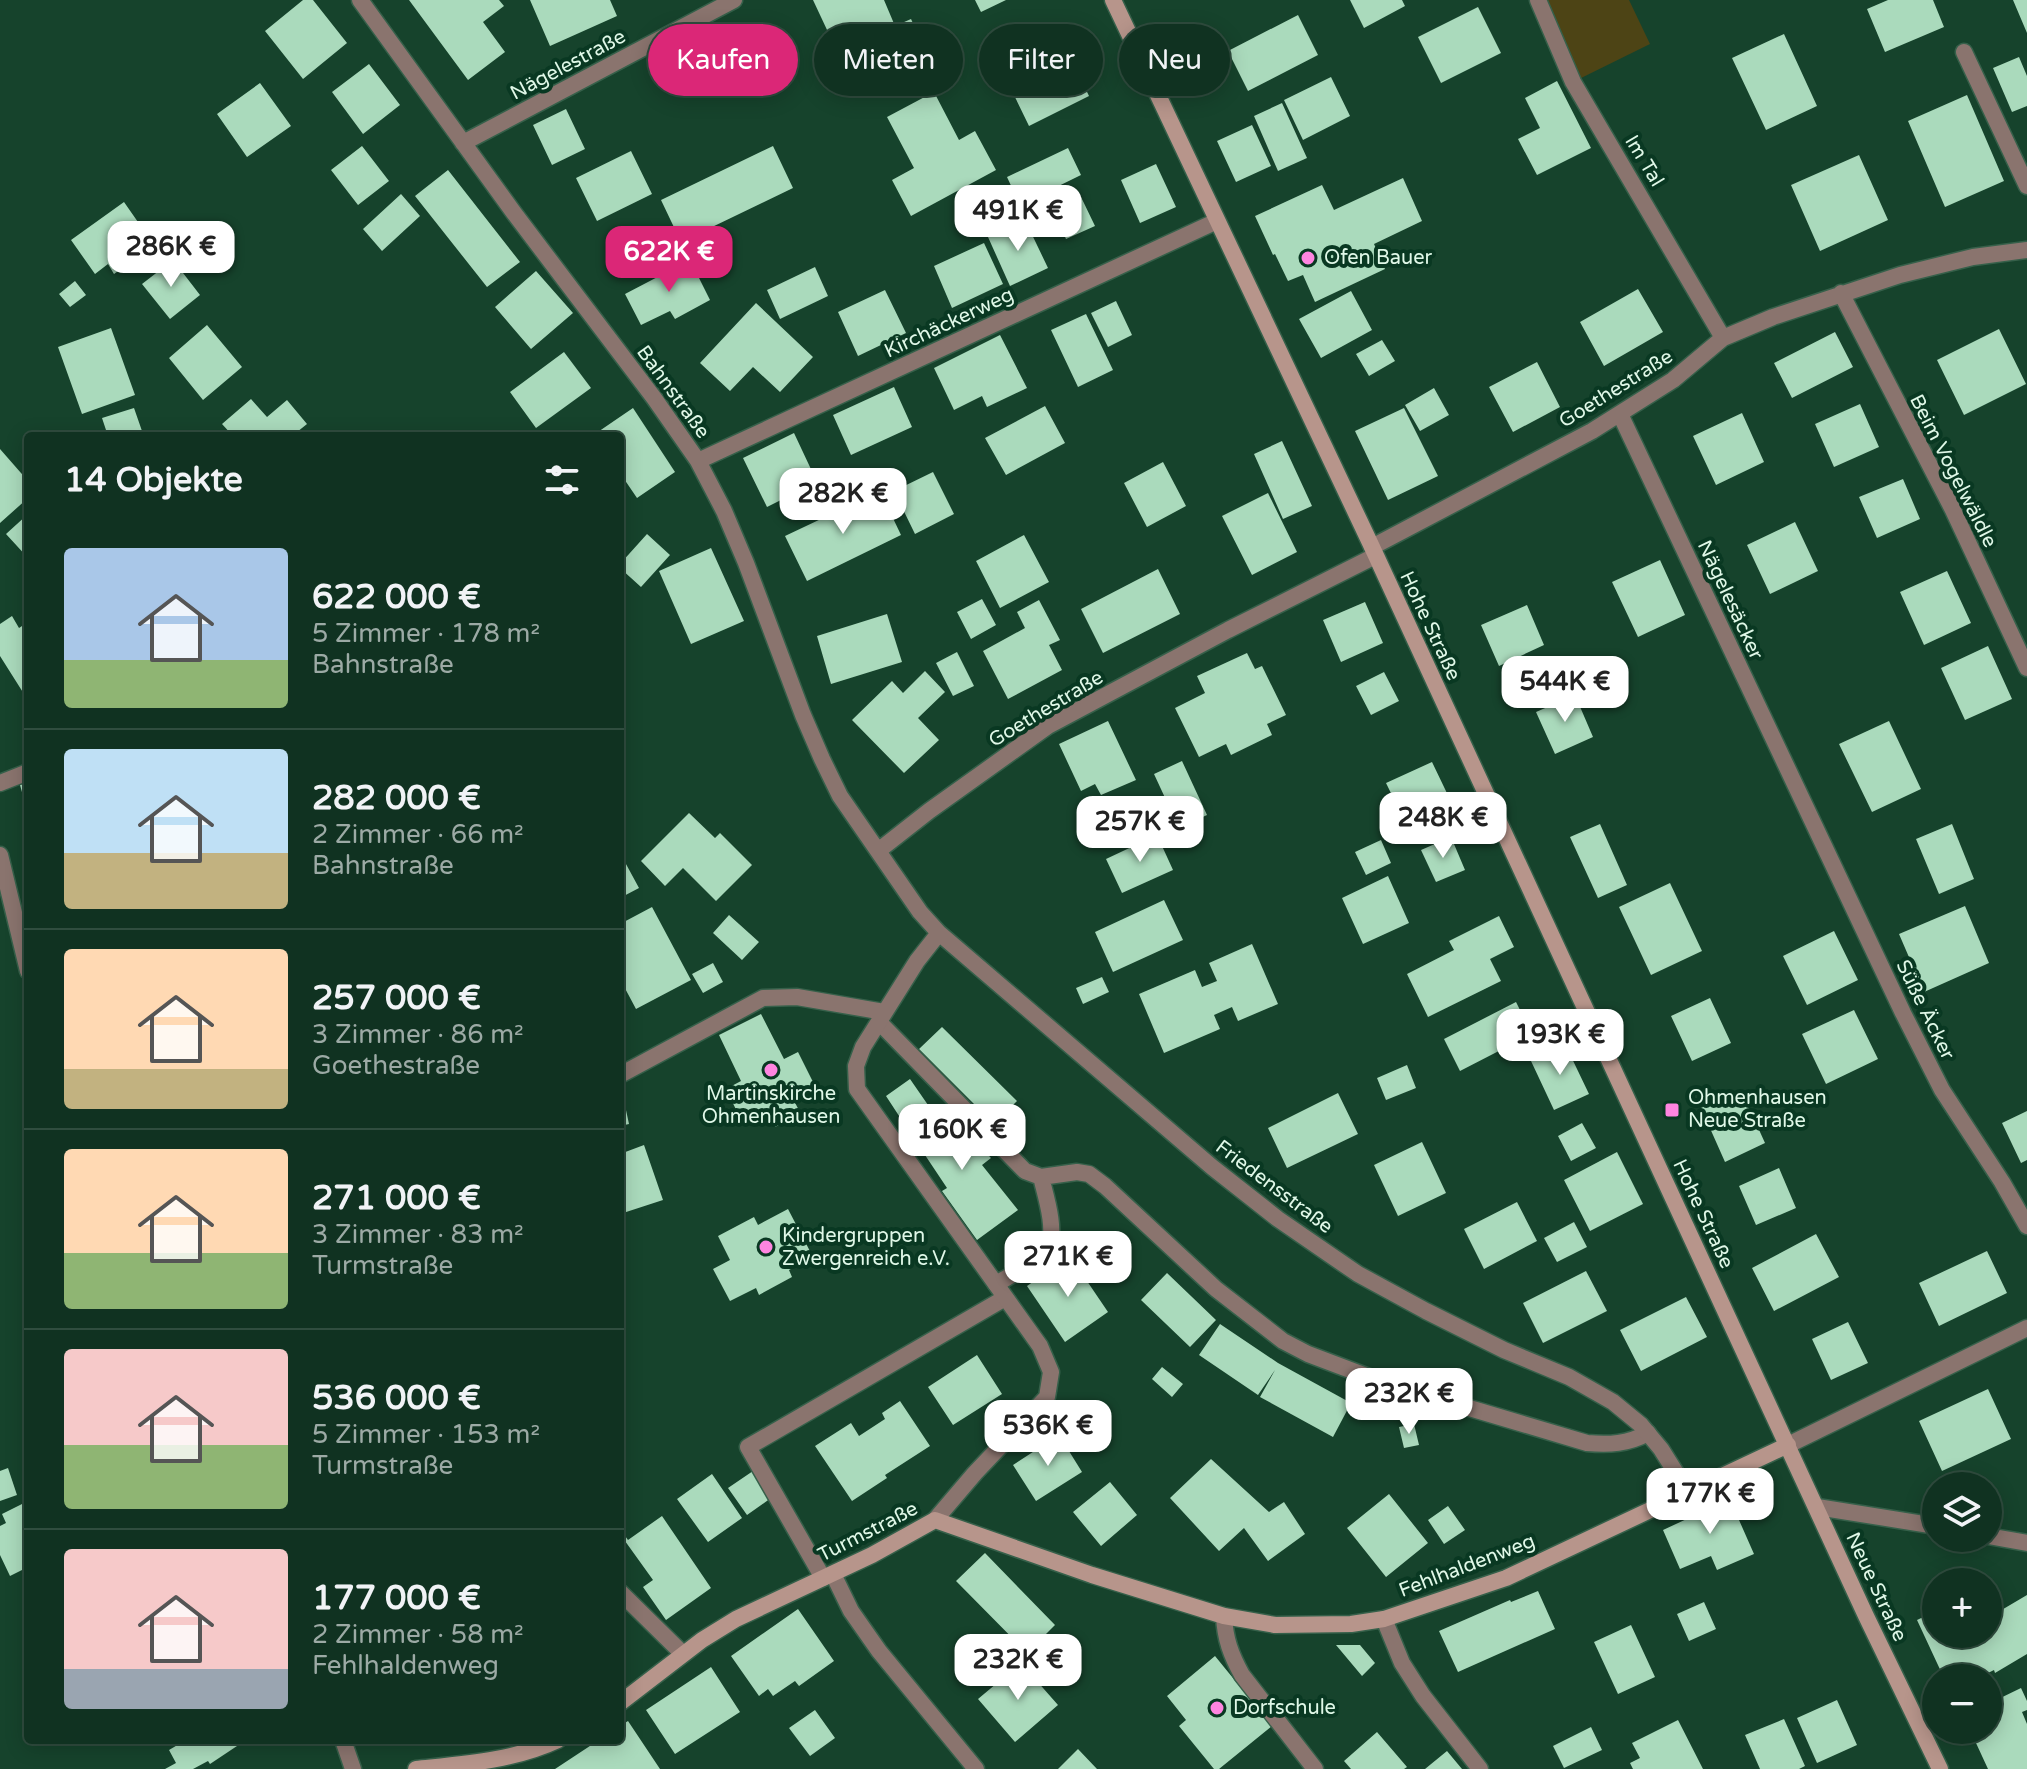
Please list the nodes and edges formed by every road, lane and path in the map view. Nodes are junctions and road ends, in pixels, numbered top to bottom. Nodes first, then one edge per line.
1 (360, 0) edge
2 (734, 0) edge
3 (1113, 0) edge
4 (1538, 0) edge
5 (1964, 52) dead end
6 (463, 143) junction
7 (2027, 186) edge
8 (1217, 221) junction
9 (2027, 250) edge
10 (1841, 293) junction
11 (1723, 338) junction
12 (1620, 414) junction
13 (698, 461) junction
14 (1373, 551) junction
15 (2027, 668) edge
16 (24, 774) edge
17 (0, 783) edge
18 (1803, 803) joint
19 (878, 851) junction
20 (0, 855) edge
21 (23, 933) edge
22 (939, 933) junction
23 (882, 1017) junction
24 (624, 1073) edge
25 (1041, 1177) junction
26 (2027, 1226) edge
27 (1001, 1291) junction
28 (2027, 1328) edge
29 (1648, 1433) junction
30 (1788, 1445) junction
31 (1688, 1492) junction
32 (1817, 1507) junction
33 (935, 1520) junction
34 (1922, 1524) edge
35 (2002, 1539) edge
36 (2027, 1543) edge
37 (828, 1576) junction
38 (624, 1596) edge
39 (1224, 1616) junction
40 (1384, 1619) junction
41 (683, 1654) junction
42 (624, 1700) edge
43 (344, 1744) edge
44 (548, 1744) edge
45 (353, 1769) edge
46 (416, 1769) edge
47 (976, 1769) edge
48 (1315, 1769) edge
49 (1480, 1769) edge
50 (1940, 1769) edge

1 - 6 street, Bahnstraße
2 - 6 street, Nägelestraße
3 - 8 main road, Hohe Straße
4 - 11 street, Im Tal
5 - 7 street
6 - 13 street, Bahnstraße
8 - 13 street, Kirchäckerweg
8 - 14 main road, Hohe Straße
9 - 10 street, Goethestraße
10 - 11 street, Goethestraße
10 - 15 street, Beim Vogelwäldle
11 - 12 street, Goethestraße
12 - 14 street, Goethestraße
12 - 18 street, Nägelesäcker
13 - 19 street, Bahnstraße
14 - 19 street, Goethestraße
14 - 30 main road, Hohe Straße
16 - 17 street
18 - 26 street, Süße Äcker
19 - 22 street, Friedensstraße
20 - 21 street
22 - 23 street, Turmstraße
22 - 29 street, Friedensstraße
23 - 24 street
23 - 25 street
23 - 27 street, Turmstraße
25 - 27 street
25 - 29 street
27 - 33 street, Turmstraße
27 - 37 street
28 - 30 street, Fehlhaldenweg
29 - 31 street, Friedensstraße
30 - 31 main road, Fehlhaldenweg
30 - 32 main road, Neue Straße
31 - 40 main road, Fehlhaldenweg
32 - 34 street, Neue Straße
32 - 50 main road, Neue Straße
33 - 37 main road, Turmstraße
33 - 39 main road, Fehlhaldenweg
35 - 36 street
37 - 41 main road, Turmstraße
37 - 47 street
38 - 41 street
39 - 40 main road, Fehlhaldenweg
39 - 48 street
40 - 49 street
41 - 42 main road, Turmstraße
43 - 45 street
44 - 46 main road

